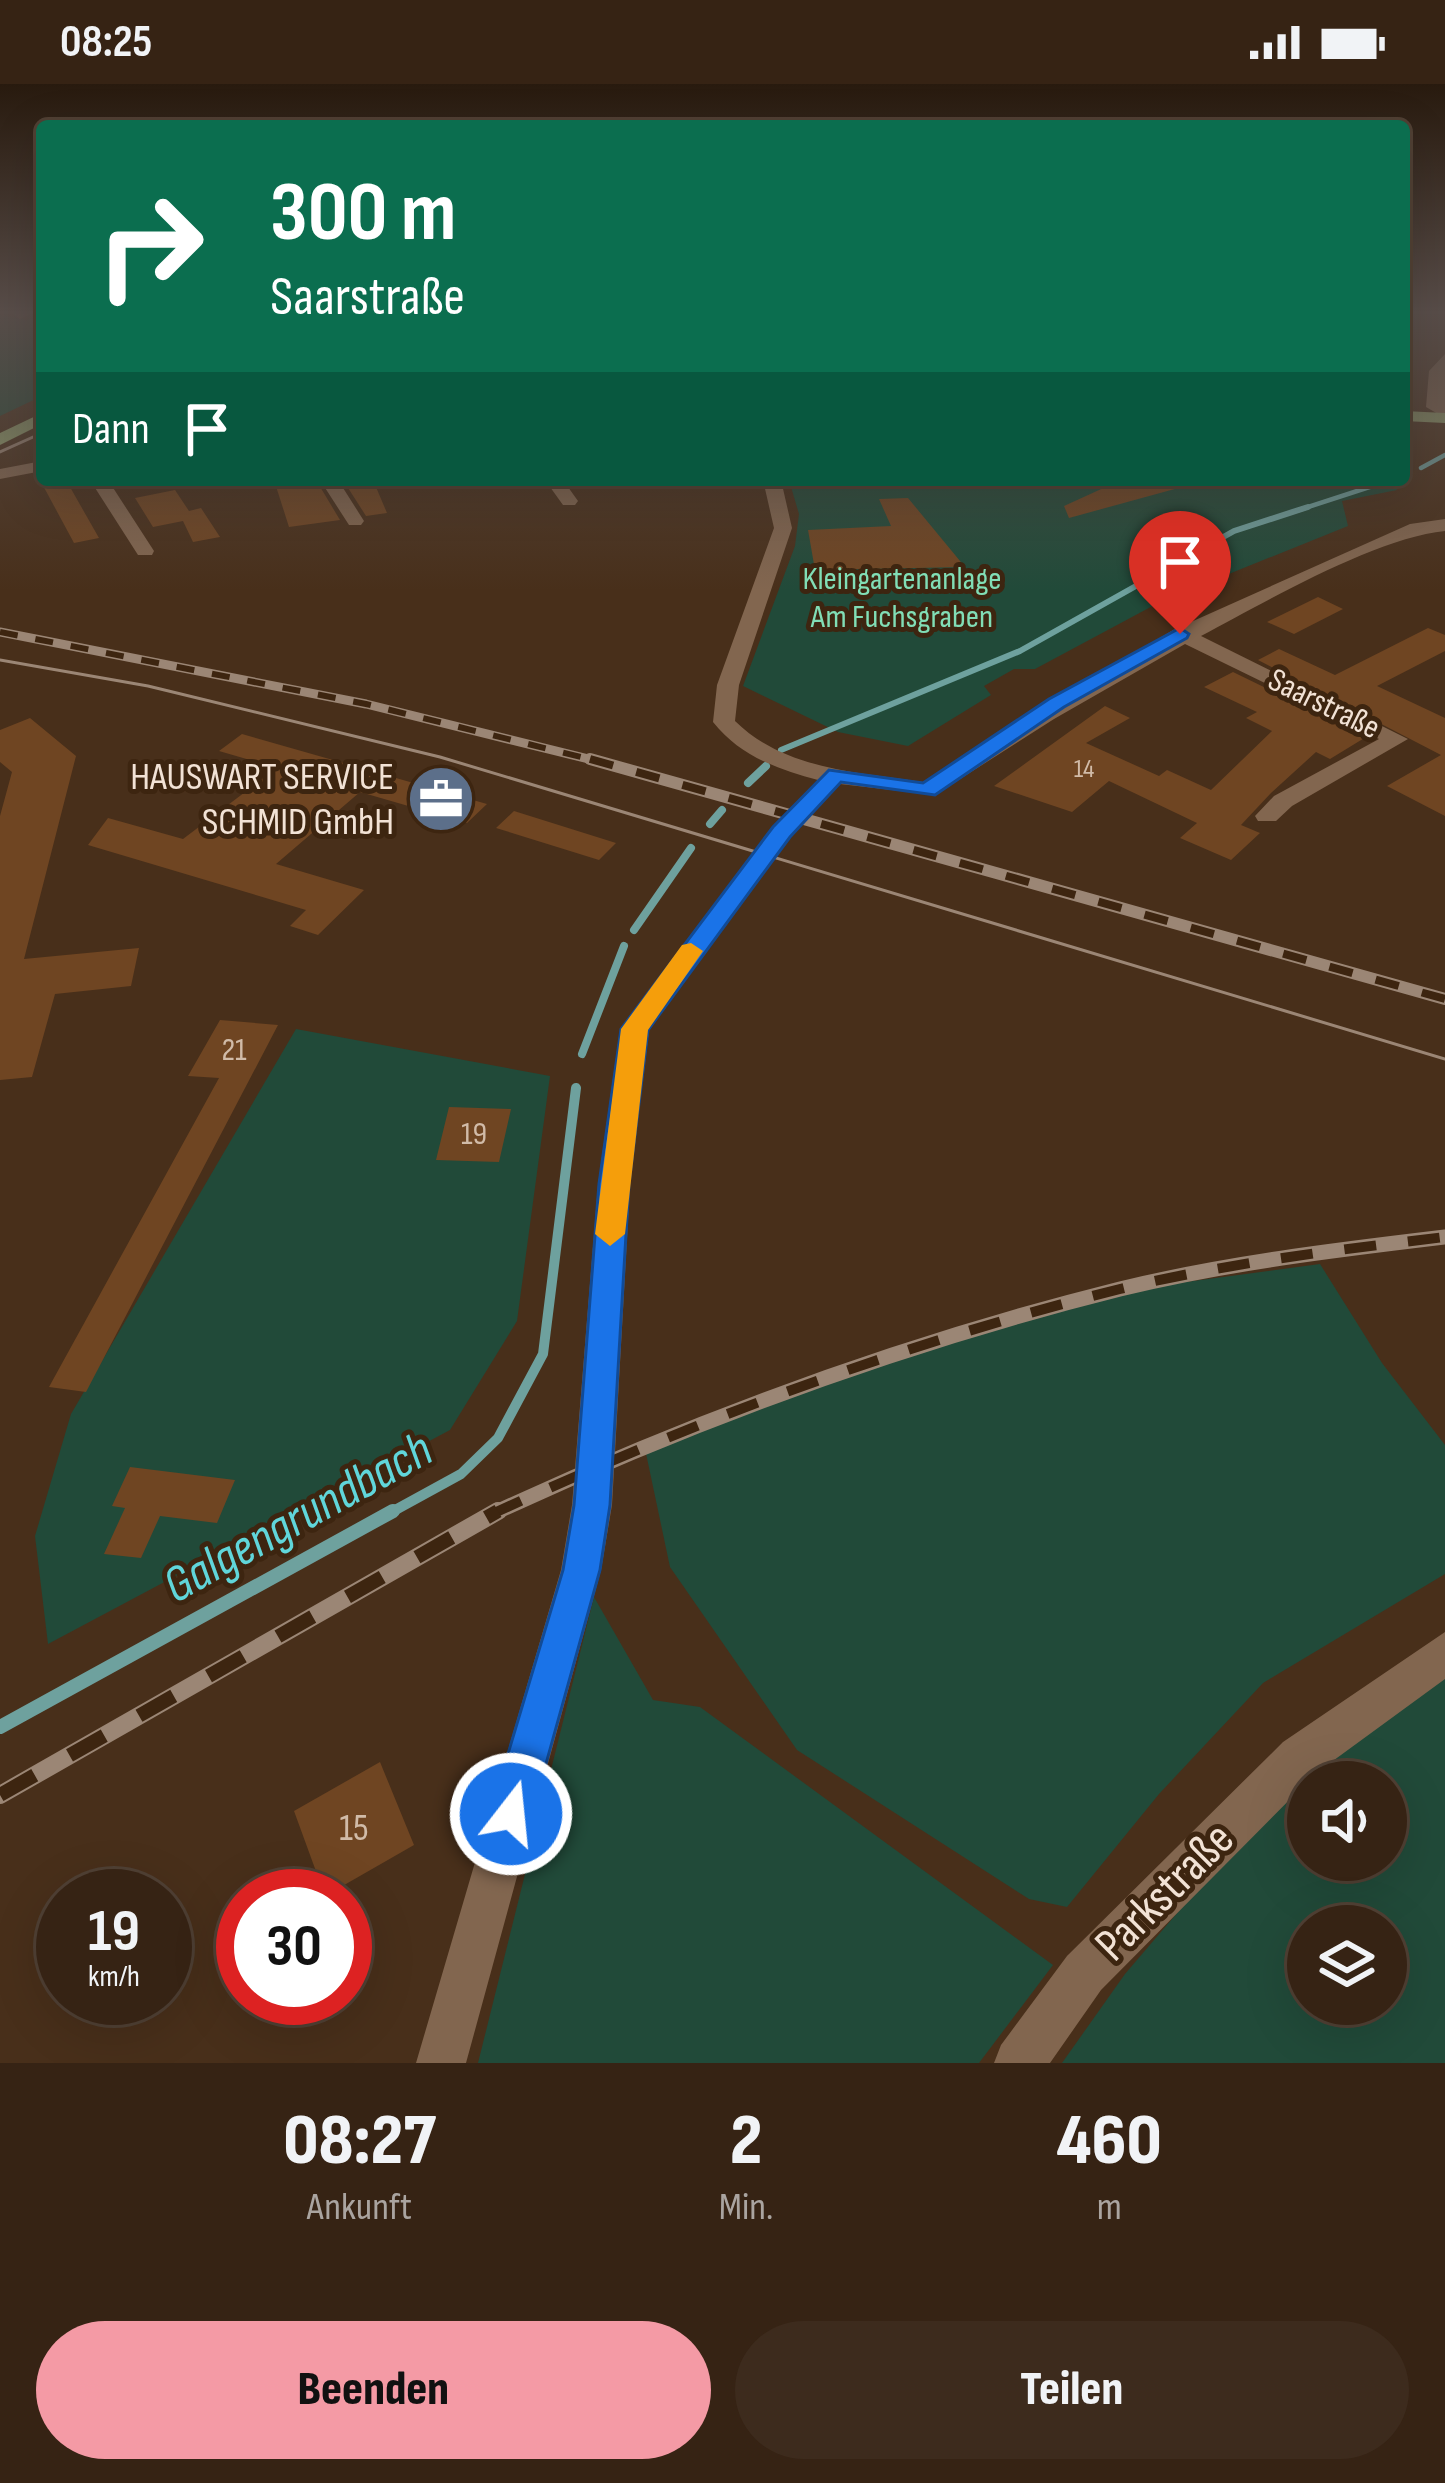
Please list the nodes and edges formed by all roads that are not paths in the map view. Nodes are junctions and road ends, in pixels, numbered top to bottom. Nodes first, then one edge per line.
1 (1410, 416) edge
2 (1445, 416) edge
3 (36, 421) edge
4 (0, 440) edge
5 (36, 467) edge
6 (0, 474) edge
7 (103, 486) edge
8 (333, 486) edge
9 (558, 486) edge
10 (773, 486) edge
11 (569, 501) dead end
12 (355, 521) dead end
13 (1445, 525) edge
14 (145, 551) dead end
15 (1180, 634) junction
16 (836, 775) junction
17 (1268, 816) dead end
18 (1445, 1653) edge
19 (441, 2063) edge
20 (1018, 2063) edge

1 - 2 main road
3 - 4 main road
5 - 6 street
7 - 14 street
8 - 12 street
9 - 11 street
10 - 16 street
13 - 15 street
15 - 16 street
15 - 17 street, Saarstraße
16 - 19 street
18 - 20 street, Parkstraße

